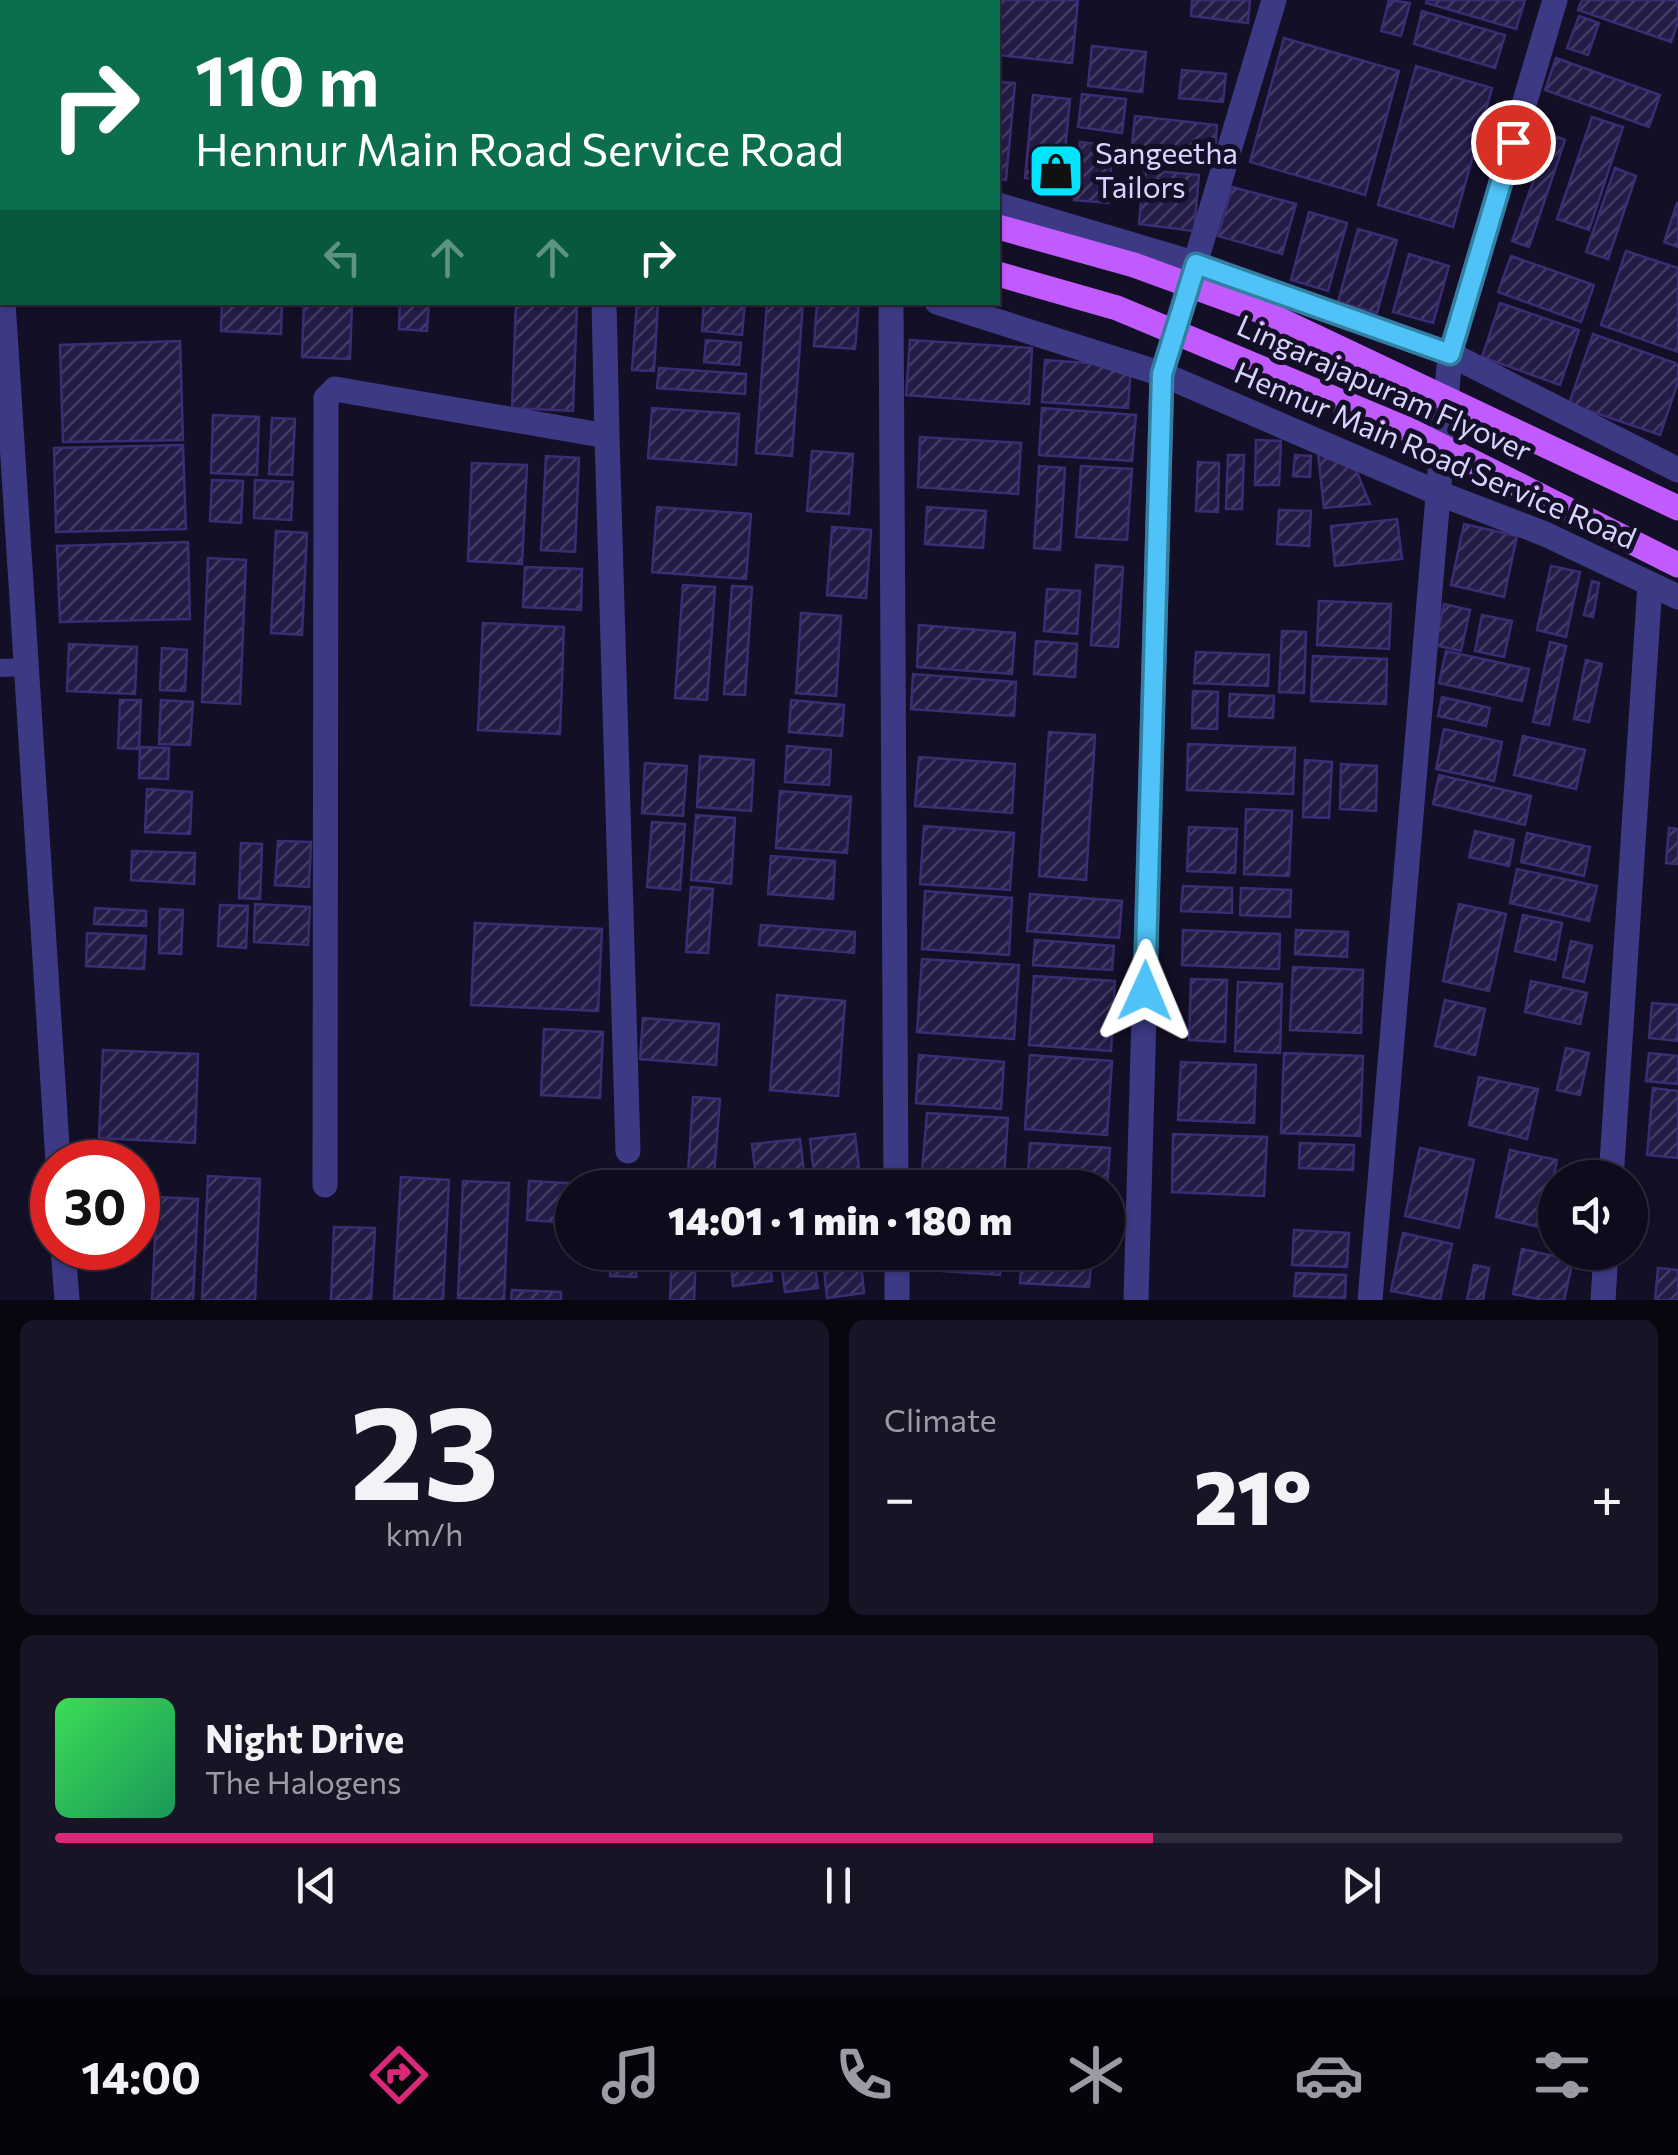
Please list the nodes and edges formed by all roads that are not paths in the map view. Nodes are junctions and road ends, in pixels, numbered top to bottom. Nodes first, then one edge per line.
1 (1274, 0) edge
2 (1555, 0) edge
3 (1000, 206) edge
4 (1000, 228) edge
5 (1196, 264) junction
6 (1000, 275) edge
7 (3, 305) edge
8 (604, 305) edge
9 (892, 305) edge
10 (946, 305) edge
11 (1450, 354) junction
12 (1162, 374) junction
13 (607, 436) junction
14 (1678, 470) edge
15 (1438, 494) junction
16 (1678, 508) edge
17 (1678, 566) edge
18 (1650, 584) junction
19 (1678, 597) edge
20 (13, 667) edge
21 (56, 1140) edge
22 (628, 1151) dead end
23 (1612, 1160) edge
24 (896, 1170) edge
25 (325, 1186) dead end
26 (65, 1270) edge
27 (897, 1270) edge
28 (1605, 1270) edge
29 (67, 1300) edge
30 (897, 1300) edge
31 (1136, 1300) edge
32 (1370, 1300) edge
33 (1603, 1300) edge

1 - 5 street
2 - 11 street
3 - 5 street
4 - 16 main road, Lingarajapuram Flyover, bridge
5 - 11 street
5 - 12 street
6 - 17 main road, Lingarajapuram Flyover, bridge
7 - 20 street
8 - 13 street
9 - 24 street
10 - 12 street, Hennur Main Road Service Road
11 - 14 street
11 - 15 street
12 - 15 street, Hennur Main Road Service Road
12 - 31 street
13 - 22 street
13 - 25 street
15 - 18 street, Hennur Main Road Service Road
15 - 32 street
18 - 19 street, Hennur Main Road Service Road
18 - 23 street
20 - 21 street
26 - 29 street
27 - 30 street
28 - 33 street

